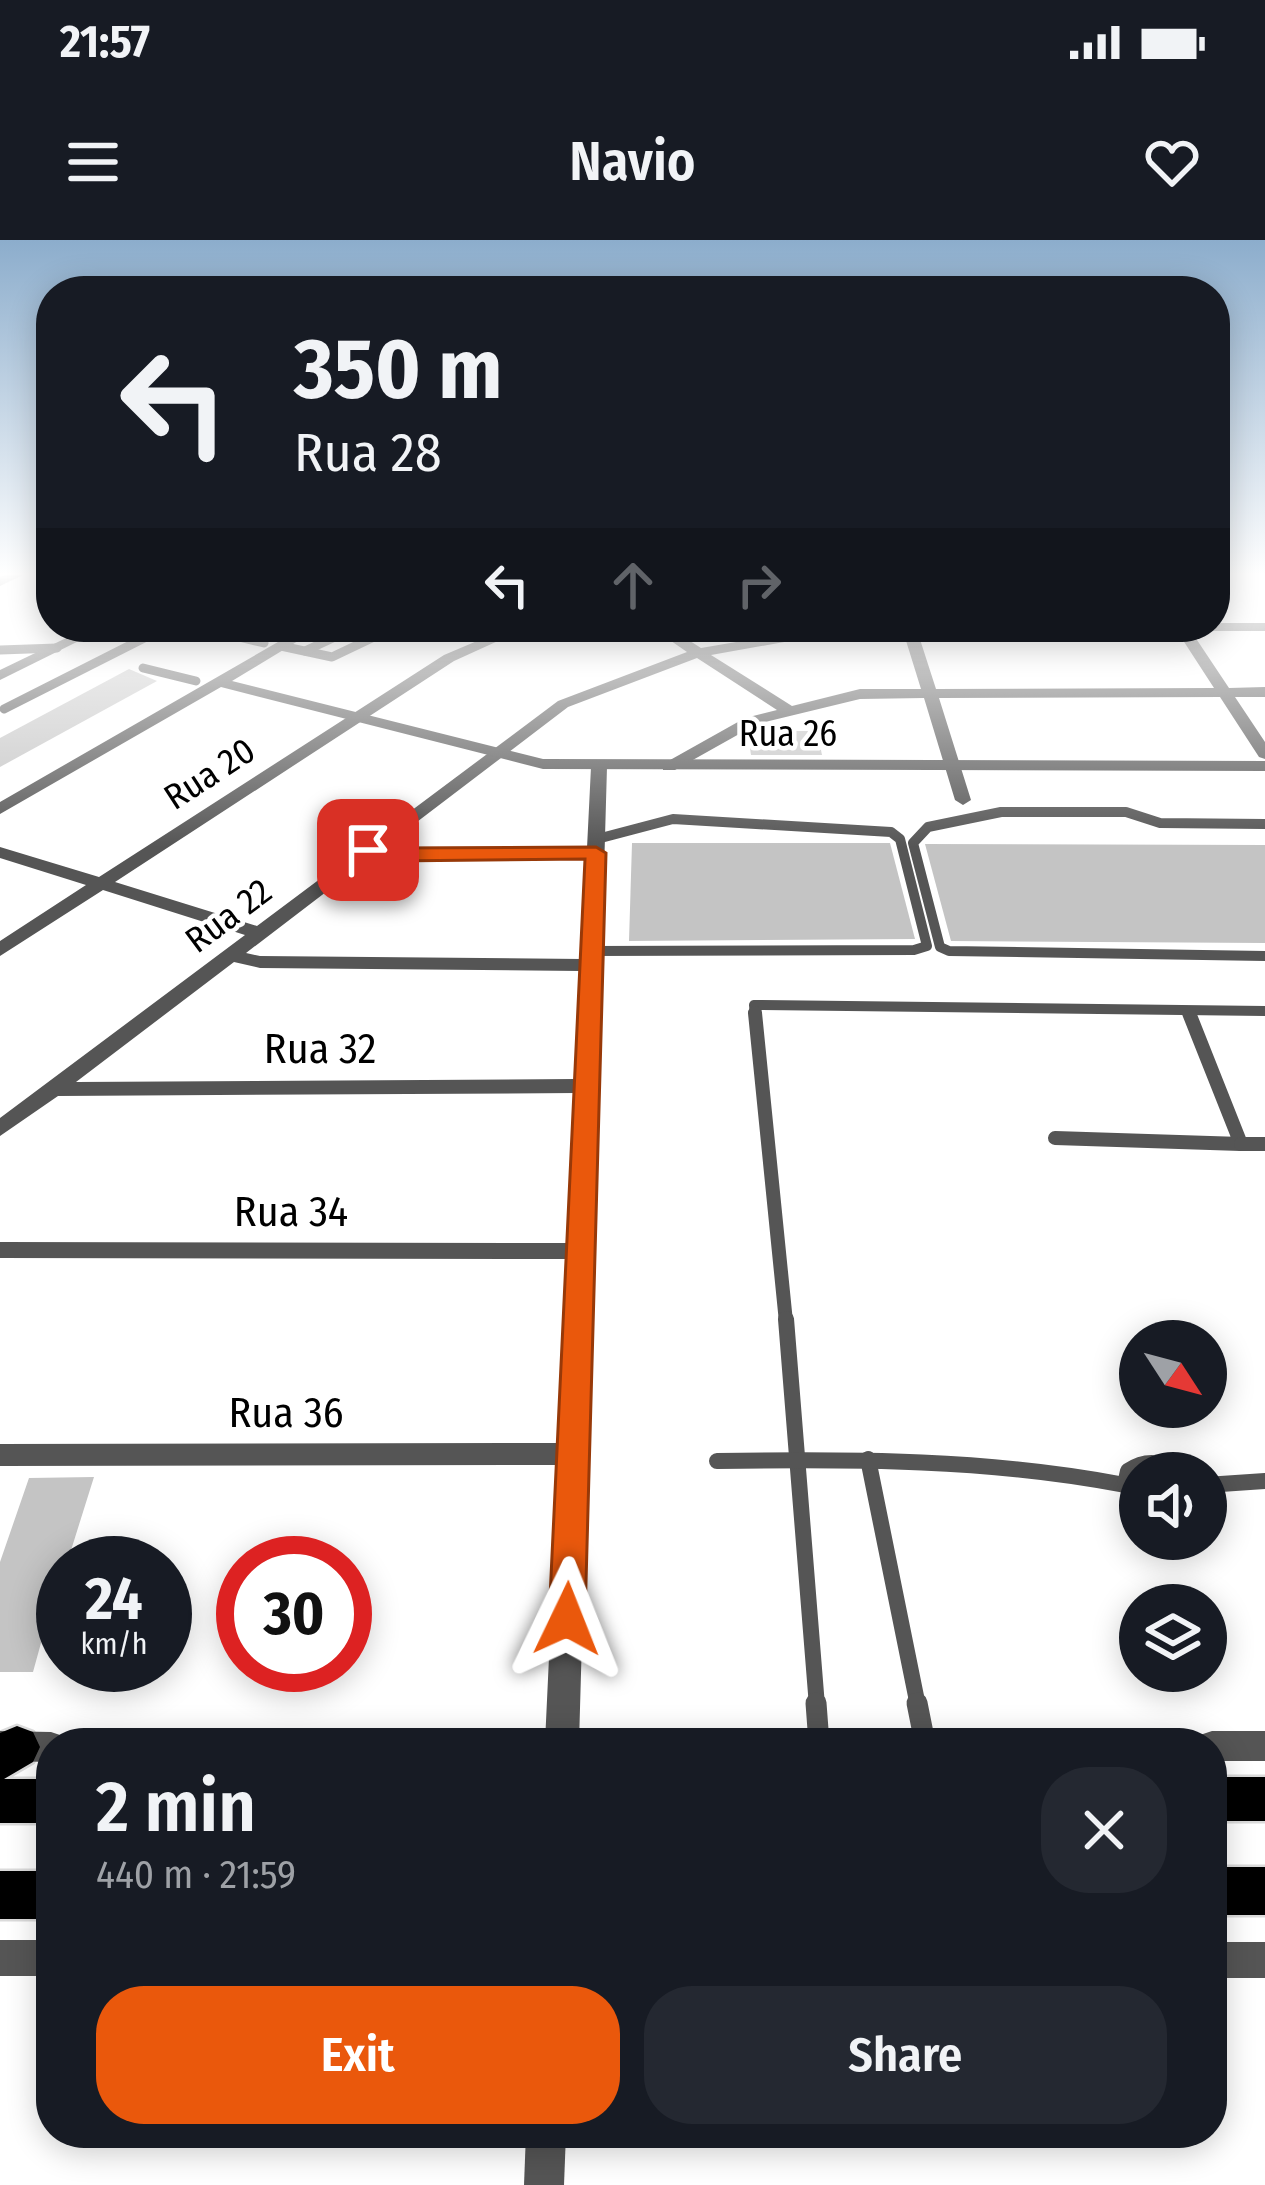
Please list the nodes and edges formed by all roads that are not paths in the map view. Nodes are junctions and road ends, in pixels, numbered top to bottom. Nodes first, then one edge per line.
1 (89, 666) edge
2 (228, 666) edge
3 (241, 666) edge
4 (436, 666) edge
5 (645, 666) edge
6 (719, 666) edge
7 (919, 666) edge
8 (1207, 666) edge
9 (143, 668) dead end
10 (196, 681) junction
11 (218, 682) junction
12 (927, 692) junction
13 (1224, 692) junction
14 (1265, 692) edge
15 (4, 709) dead end
16 (786, 709) junction
17 (354, 717) junction
18 (494, 754) junction
19 (1265, 754) edge
20 (599, 766) junction
21 (669, 766) junction
22 (953, 766) junction
23 (1265, 766) edge
24 (0, 791) edge
25 (963, 800) dead end
26 (0, 809) edge
27 (1265, 824) edge
28 (596, 846) junction
29 (368, 850) junction
30 (0, 852) edge
31 (101, 884) junction
32 (259, 933) junction
33 (0, 950) edge
34 (231, 955) junction
35 (1265, 956) edge
36 (592, 958) junction
37 (1188, 1011) junction
38 (1265, 1011) edge
39 (587, 1086) junction
40 (54, 1089) junction
41 (1, 1126) edge
42 (1055, 1138) dead end
43 (1240, 1144) junction
44 (1265, 1144) edge
45 (0, 1250) edge
46 (581, 1251) junction
47 (573, 1454) junction
48 (0, 1455) edge
49 (800, 1459) junction
50 (868, 1459) junction
51 (717, 1461) dead end
52 (1265, 1481) edge
53 (1119, 1484) edge
54 (1227, 1484) edge
55 (563, 1728) edge
56 (818, 1728) edge
57 (922, 1728) edge
58 (1227, 1746) edge
59 (1265, 1746) edge
60 (1227, 1799) edge
61 (1265, 1799) edge
62 (0, 1801) edge
63 (36, 1801) edge
64 (1227, 1891) edge
65 (1265, 1891) edge
66 (0, 1895) edge
67 (36, 1895) edge
68 (0, 1958) edge
69 (36, 1958) edge
70 (1227, 1960) edge
71 (1265, 1960) edge
72 (545, 2148) edge
73 (544, 2185) edge

1 - 15 lane
2 - 10 street
3 - 11 street
4 - 17 street, Rua 20
5 - 18 street, Rua 22
6 - 16 street
7 - 12 street
8 - 13 street
9 - 10 lane
10 - 24 street
11 - 17 street, Rua 26
11 - 26 street
12 - 13 street
12 - 16 street
12 - 22 street
13 - 14 street
13 - 19 street
16 - 21 street
17 - 18 street, Rua 26
17 - 31 street, Rua 20
18 - 20 street, Rua 26
18 - 29 street, Rua 22
20 - 21 street, Rua 26
20 - 28 street
21 - 22 street, Rua 26
22 - 23 street, Rua 26
22 - 25 street
27 - 35 lane
28 - 29 street
28 - 36 street
28 - 36 lane
29 - 32 street, Rua 22
30 - 31 street
31 - 32 street
31 - 33 street, Rua 20
32 - 34 street, Rua 22
34 - 36 street
34 - 40 street, Rua 22
36 - 39 street
37 - 38 lane
37 - 43 lane
37 - 49 lane
39 - 40 street, Rua 32
39 - 46 street
40 - 41 street, Rua 22
42 - 43 lane
43 - 44 lane
45 - 46 street, Rua 34
46 - 47 street
47 - 48 street, Rua 36
47 - 55 street
49 - 50 lane
49 - 51 lane
49 - 56 lane
50 - 53 lane
50 - 57 lane
52 - 54 lane
58 - 59 street
60 - 61 highway
62 - 63 highway
64 - 65 highway
66 - 67 highway
68 - 69 street
70 - 71 street
72 - 73 street

